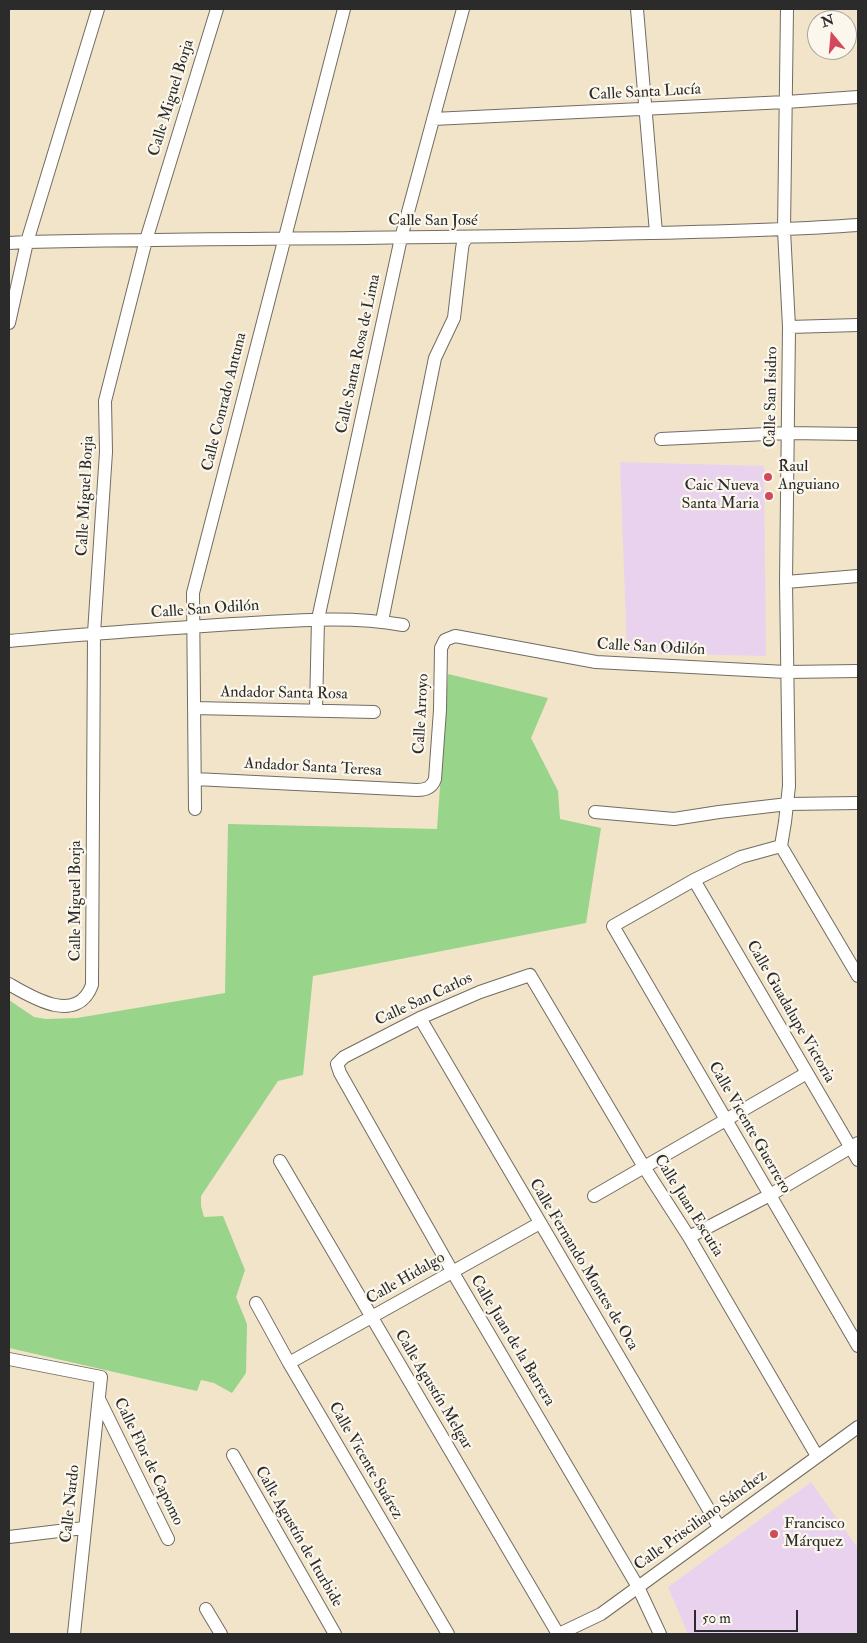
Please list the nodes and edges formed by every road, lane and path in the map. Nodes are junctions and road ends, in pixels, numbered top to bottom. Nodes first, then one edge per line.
1 (98, 9) edge
2 (217, 9) edge
3 (344, 9) edge
4 (462, 9) edge
5 (637, 9) edge
6 (787, 9) edge
7 (858, 97) edge
8 (786, 102) junction
9 (646, 109) junction
10 (433, 119) junction
11 (858, 225) edge
12 (784, 230) junction
13 (656, 233) junction
14 (284, 238) junction
15 (401, 238) junction
16 (467, 238) junction
17 (146, 240) junction
18 (27, 242) junction
19 (9, 244) edge
20 (9, 323) edge
21 (858, 325) edge
22 (789, 327) junction
23 (788, 433) junction
24 (858, 434) edge
25 (662, 439) dead end
26 (858, 576) edge
27 (786, 582) junction
28 (318, 619) junction
29 (382, 621) junction
30 (404, 626) dead end
31 (192, 627) junction
32 (94, 633) junction
33 (445, 640) joint
34 (9, 641) edge
35 (858, 671) edge
36 (786, 672) junction
37 (194, 708) junction
38 (316, 710) junction
39 (374, 712) dead end
40 (195, 779) junction
41 (429, 787) joint
42 (858, 803) edge
43 (788, 804) junction
44 (195, 810) dead end
45 (595, 812) dead end
46 (781, 842) junction
47 (694, 880) junction
48 (530, 974) joint
49 (858, 976) edge
50 (9, 984) edge
51 (420, 1018) junction
52 (337, 1064) joint
53 (807, 1072) junction
54 (726, 1120) junction
55 (854, 1145) edge
56 (858, 1160) edge
57 (280, 1161) dead end
58 (644, 1167) junction
59 (770, 1195) junction
60 (594, 1196) dead end
61 (540, 1223) junction
62 (689, 1237) junction
63 (452, 1271) junction
64 (256, 1303) dead end
65 (371, 1318) junction
66 (858, 1346) edge
67 (9, 1359) edge
68 (289, 1363) junction
69 (99, 1399) junction
70 (858, 1427) edge
71 (233, 1455) dead end
72 (817, 1456) junction
73 (84, 1528) junction
74 (720, 1528) junction
75 (9, 1537) edge
76 (168, 1539) dead end
77 (638, 1586) junction
78 (206, 1609) dead end
79 (74, 1634) edge
80 (222, 1634) edge
81 (335, 1634) edge
82 (448, 1634) edge
83 (558, 1634) edge
84 (660, 1634) edge

1 - 18 street
2 - 17 street, Calle Miguel Borja
3 - 14 street, Calle Conrado Antuna
4 - 10 street, Calle Santa Rosa de Lima
5 - 9 street
6 - 8 street, Calle San Isidro
7 - 8 street, Calle Santa Lucía
8 - 9 street, Calle Santa Lucía
8 - 12 street, Calle San Isidro
9 - 10 street, Calle Santa Lucía
9 - 13 street
10 - 15 street, Calle Santa Rosa de Lima
11 - 12 street, Calle San José
12 - 13 street, Calle San José
12 - 22 street, Calle San Isidro
13 - 16 street, Calle San José
14 - 15 street, Calle San José
14 - 17 street, Calle San José
14 - 31 street, Calle Conrado Antuna
15 - 16 street, Calle San José
15 - 28 street, Calle Santa Rosa de Lima
16 - 29 street
17 - 18 street, Calle San José
17 - 32 street, Calle Miguel Borja
18 - 19 street, Calle San José
18 - 20 street
21 - 22 street
22 - 23 street, Calle San Isidro
23 - 24 street
23 - 25 street
23 - 27 street, Calle San Isidro
26 - 27 street
27 - 36 street, Calle San Isidro
28 - 29 street, Calle San Odilón
28 - 31 street, Calle San Odilón
28 - 38 street, Calle Santa Rosa de Lima
29 - 30 street, Calle San Odilón
31 - 32 street, Calle San Odilón
31 - 37 street, Calle Conrado Antuna
32 - 34 street, Calle San Odilón
32 - 50 street, Calle Miguel Borja
33 - 36 street, Calle San Odilón
33 - 41 street, Calle Arroyo
35 - 36 street, Calle San Odilón
36 - 43 street, Calle San Isidro
37 - 38 street, Andador Santa Rosa
37 - 40 street, Calle Conrado Antuna
38 - 39 street, Andador Santa Rosa
40 - 41 street, Andador Santa Teresa
40 - 44 street, Calle Conrado Antuna
42 - 43 street
43 - 45 street
43 - 46 street, Calle San Isidro
46 - 47 street
46 - 49 street
47 - 53 street, Calle Guadalupe Victoria
47 - 54 street, Calle Vicente Guerrero
48 - 51 street, Calle San Carlos
48 - 58 street, Calle Juan Escutia
51 - 52 street, Calle San Carlos
51 - 61 street, Calle Fernando Montes de Oca
52 - 63 street, Calle Juan de la Barrera
53 - 54 street
53 - 55 street, Calle Guadalupe Victoria
54 - 58 street
54 - 59 street, Calle Vicente Guerrero
55 - 56 street, Calle Guadalupe Victoria
55 - 59 street
57 - 65 street, Calle Agustín Melgar
58 - 60 street
58 - 62 street, Calle Juan Escutia
59 - 62 street
59 - 66 street, Calle Vicente Guerrero
61 - 63 street, Calle Hidalgo
61 - 74 street, Calle Fernando Montes de Oca
62 - 72 street, Calle Juan Escutia
63 - 65 street, Calle Hidalgo
63 - 77 street, Calle Juan de la Barrera
64 - 68 street, Calle Vicente Suárez
65 - 68 street, Calle Hidalgo
65 - 83 street, Calle Agustín Melgar
67 - 69 street, Calle Nardo
68 - 82 street, Calle Vicente Suárez
69 - 73 street, Calle Nardo
69 - 76 street, Calle Flor de Capomo
70 - 72 street, Calle Prisciliano Sánchez
71 - 81 street, Calle Agustín de Iturbide
72 - 74 street, Calle Prisciliano Sánchez
73 - 75 street
73 - 79 street, Calle Nardo
74 - 77 street, Calle Prisciliano Sánchez
77 - 83 street, Calle Prisciliano Sánchez
77 - 84 street, Calle Juan de la Barrera
78 - 80 street

